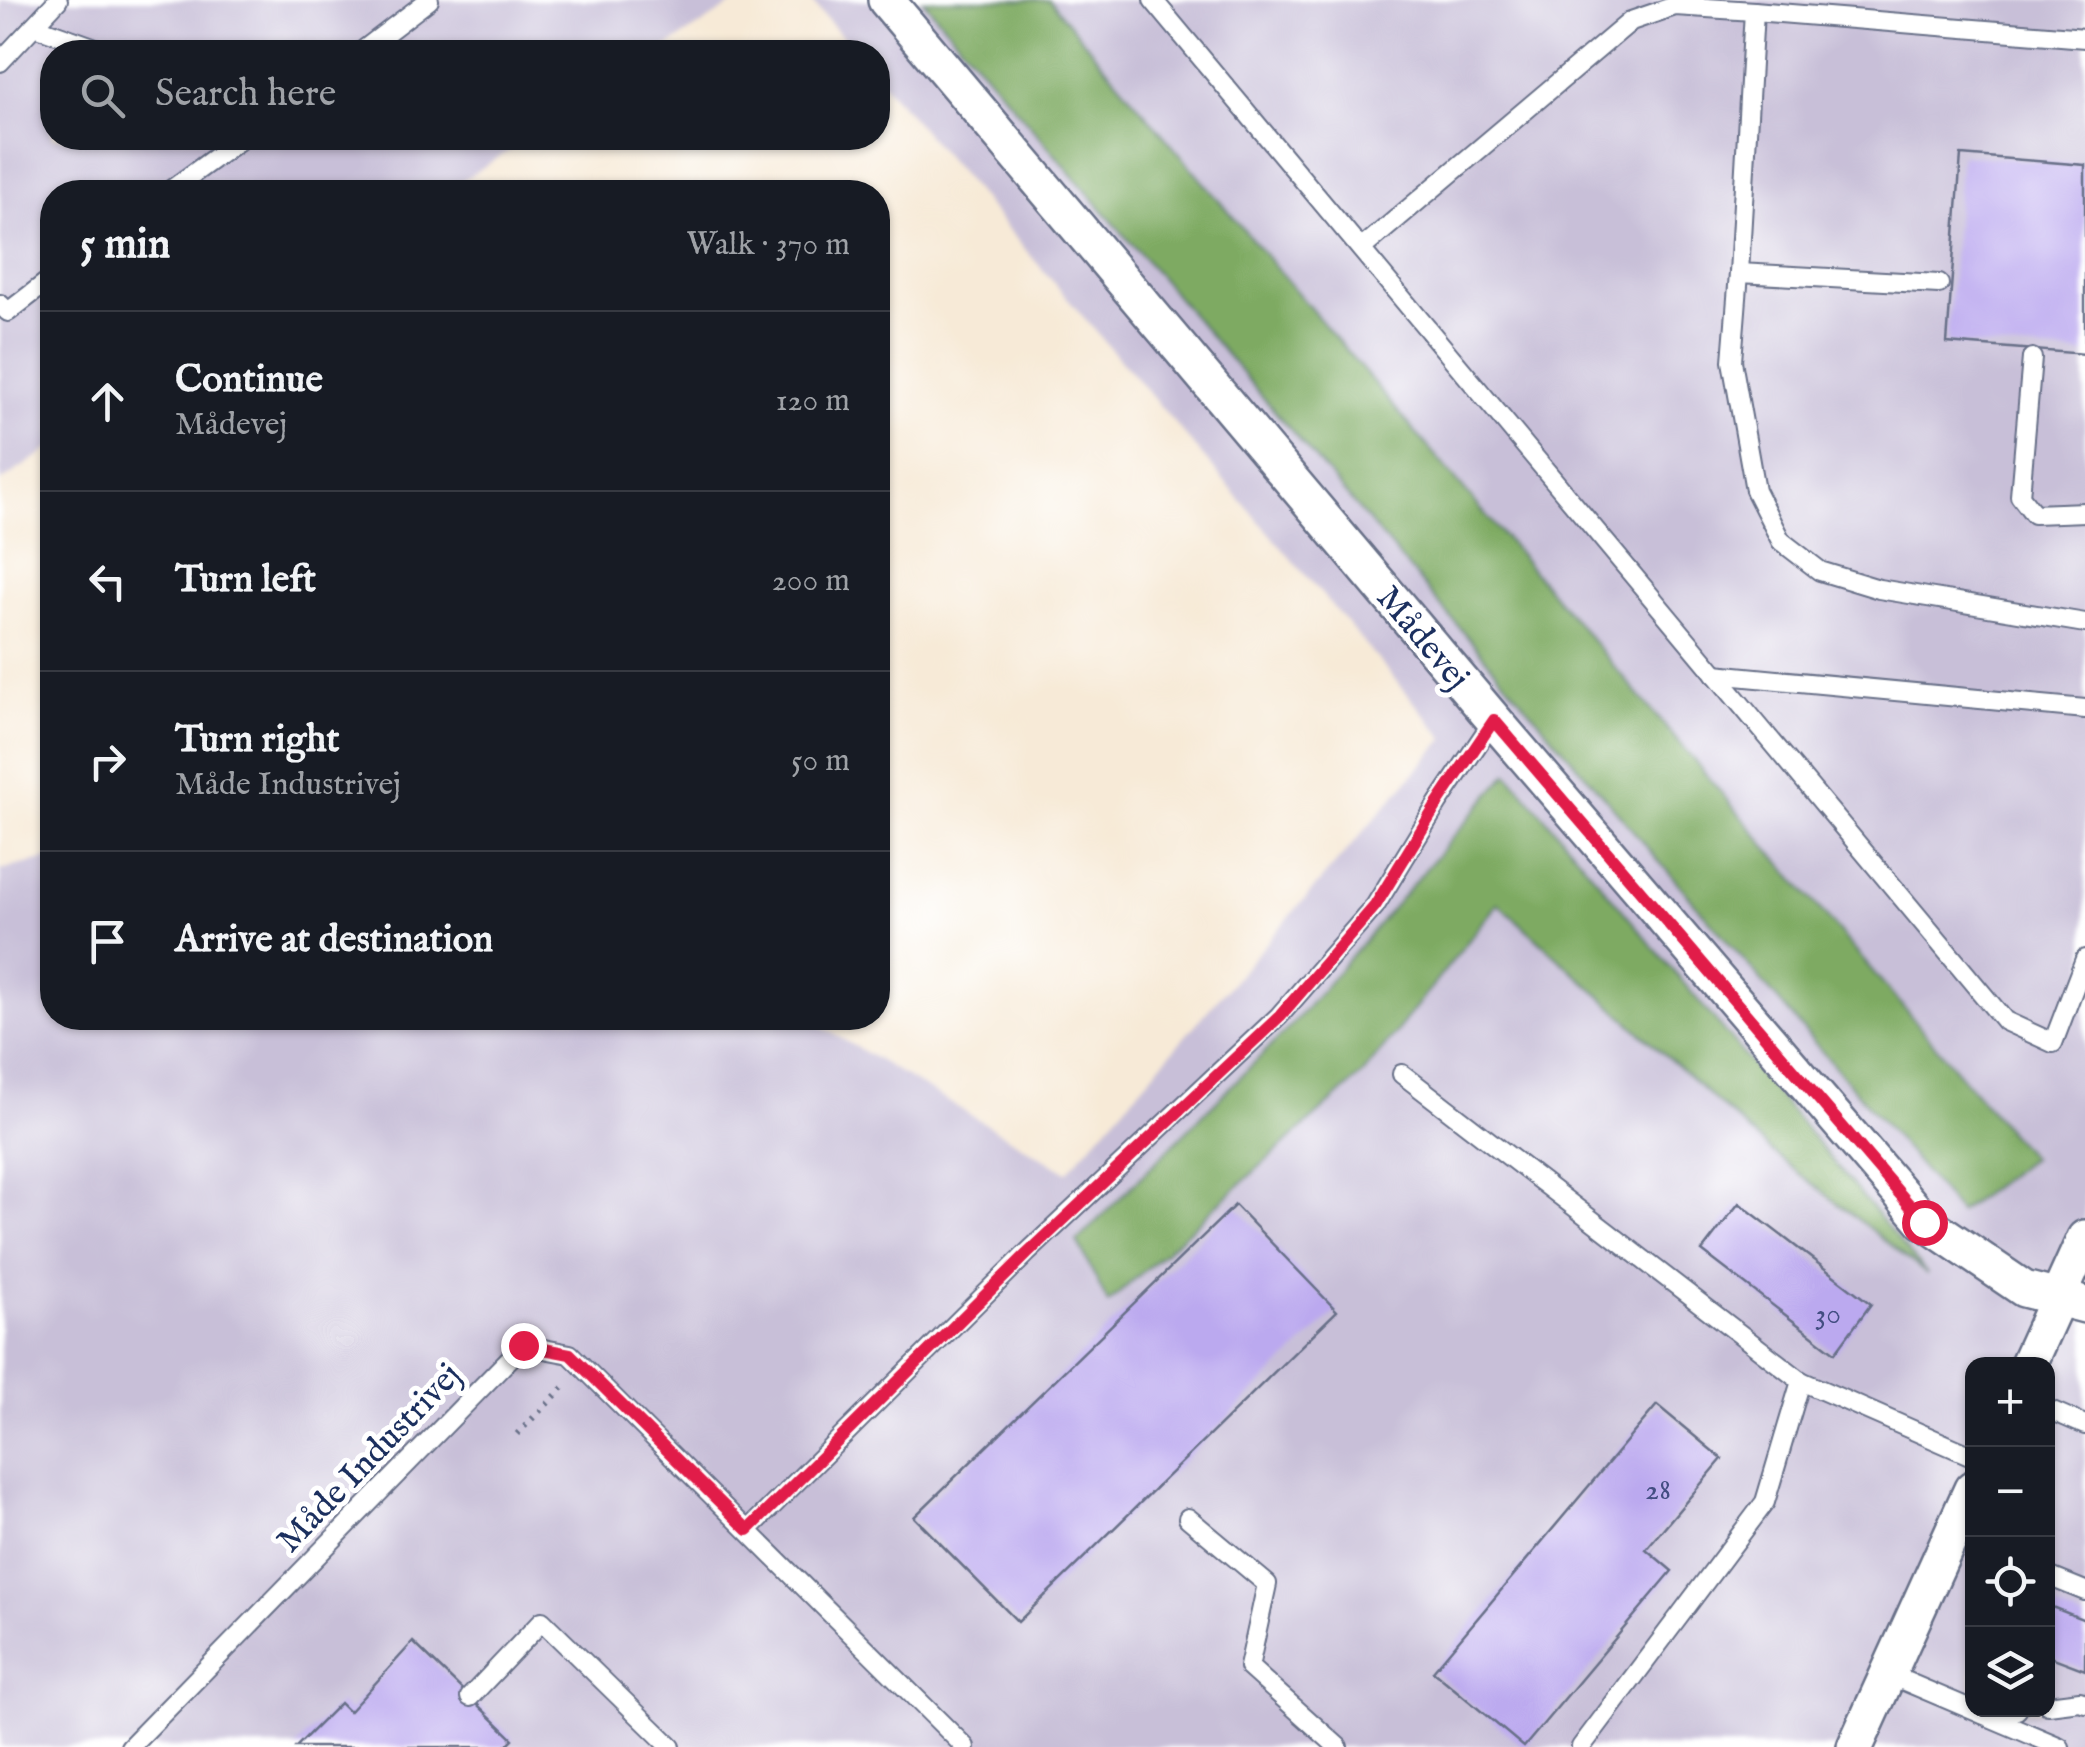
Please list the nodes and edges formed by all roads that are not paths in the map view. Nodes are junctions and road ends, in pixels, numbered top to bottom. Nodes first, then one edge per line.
1 (58, 0) edge
2 (429, 0) edge
3 (886, 0) edge
4 (1153, 0) edge
5 (1754, 11) junction
6 (34, 26) junction
7 (2085, 38) edge
8 (73, 40) edge
9 (377, 40) edge
10 (3, 54) edge
11 (226, 150) edge
12 (184, 180) edge
13 (1361, 249) junction
14 (1739, 274) junction
15 (1939, 284) dead end
16 (40, 287) edge
17 (0, 304) edge
18 (2032, 358) dead end
19 (2085, 512) edge
20 (2085, 623) edge
21 (1715, 674) junction
22 (2085, 709) edge
23 (1494, 720) junction
24 (2085, 959) edge
25 (1402, 1074) dead end
26 (2085, 1238) edge
27 (2072, 1301) edge
28 (2033, 1357) edge
29 (1800, 1380) junction
30 (2055, 1412) edge
31 (2085, 1425) edge
32 (1965, 1453) edge
33 (1188, 1518) dead end
34 (748, 1530) junction
35 (1962, 1540) edge
36 (2055, 1579) edge
37 (2085, 1591) edge
38 (1888, 1674) junction
39 (470, 1697) dead end
40 (2085, 1703) edge
41 (2055, 1705) edge
42 (1965, 1707) edge
43 (1987, 1717) edge
44 (130, 1747) edge
45 (671, 1747) edge
46 (966, 1747) edge
47 (1338, 1747) edge
48 (1581, 1747) edge
49 (1855, 1747) edge
50 (2060, 1747) edge

1 - 6 lane
2 - 9 lane
3 - 23 street, Mådevej
4 - 13 lane
5 - 7 lane
5 - 13 lane
5 - 14 lane
6 - 8 lane
6 - 10 lane
11 - 12 lane
13 - 21 lane
14 - 15 lane
14 - 20 lane
16 - 17 lane
18 - 19 lane
21 - 22 lane
21 - 24 lane
23 - 27 street, Mådevej
23 - 34 lane
25 - 29 lane
26 - 27 street
27 - 28 street
29 - 32 lane
29 - 48 lane
30 - 31 lane
33 - 47 lane
34 - 44 lane, Måde Industrivej
34 - 46 lane, Måde Industrivej
35 - 38 street
36 - 37 lane
38 - 42 lane
38 - 49 street
39 - 45 lane
40 - 41 lane
43 - 50 lane

